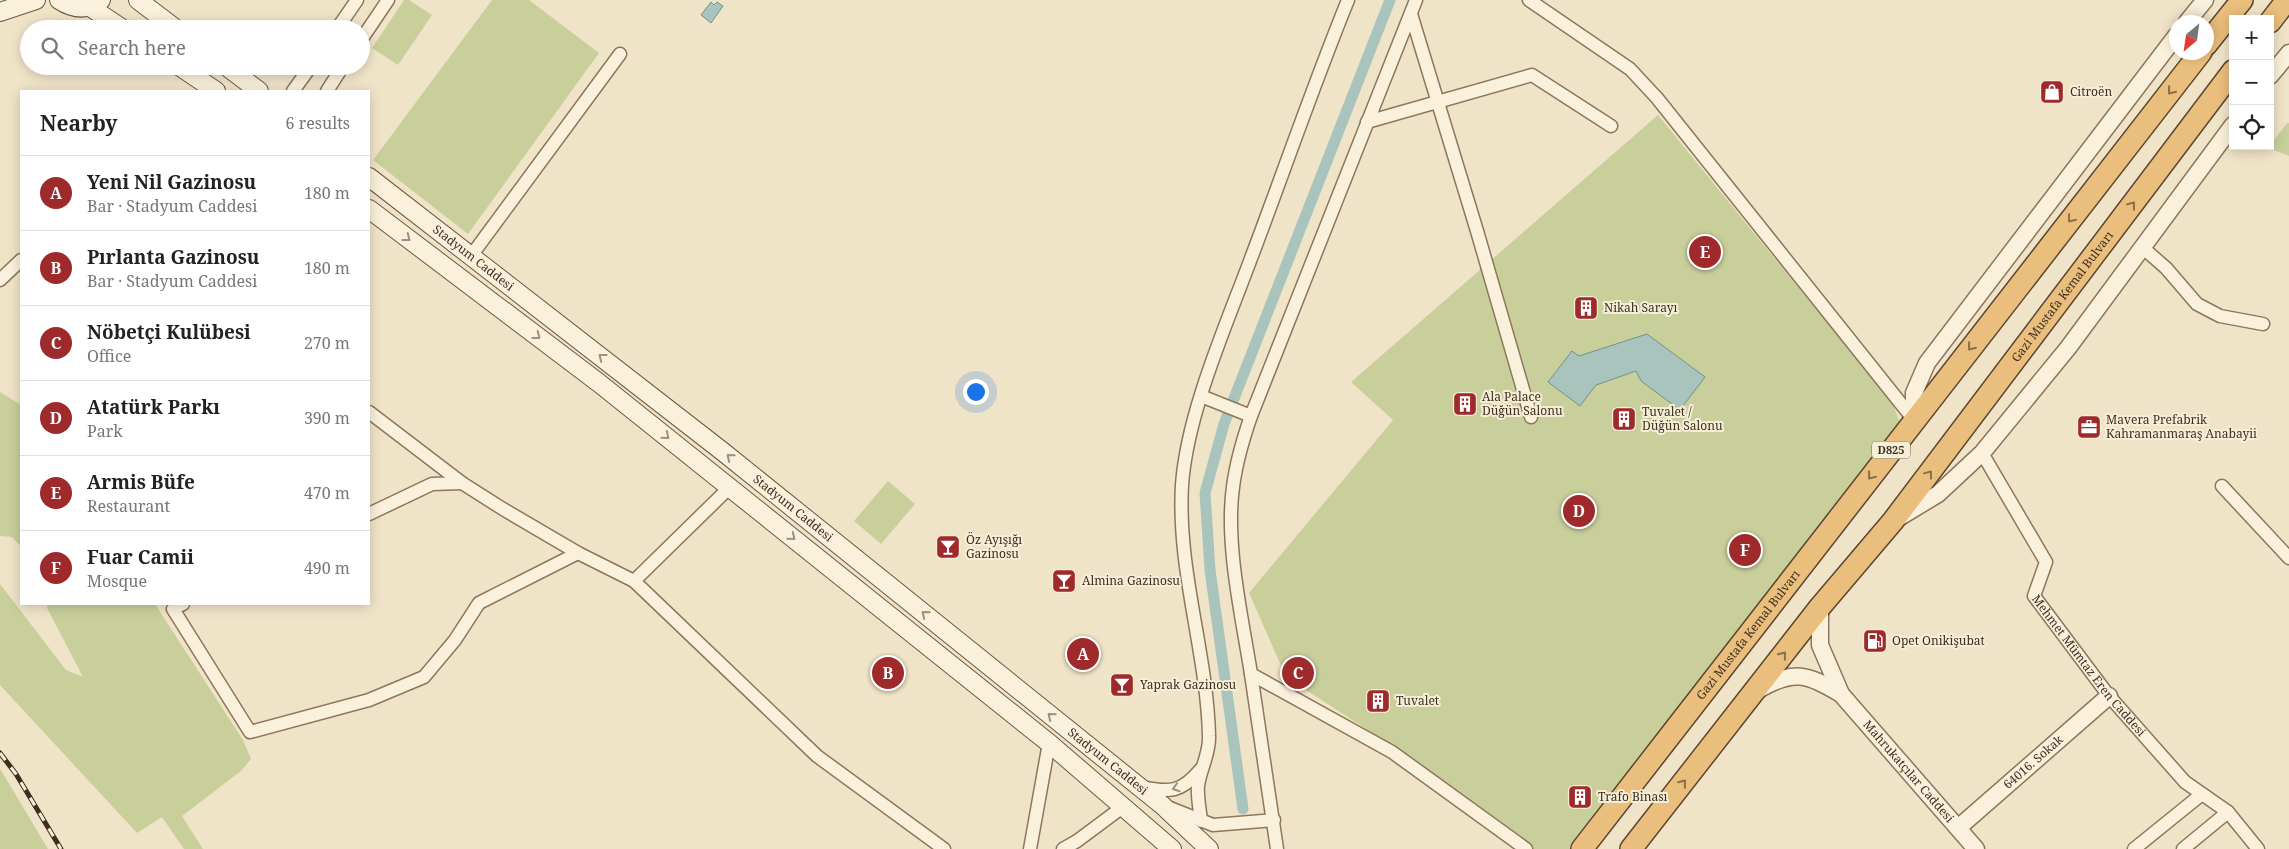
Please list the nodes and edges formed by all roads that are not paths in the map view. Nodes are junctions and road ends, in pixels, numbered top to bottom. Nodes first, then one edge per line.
1 (36, 0) edge
2 (58, 0) edge
3 (138, 0) edge
4 (357, 0) edge
5 (388, 0) edge
6 (1348, 0) edge
7 (1416, 0) edge
8 (1529, 0) edge
9 (2205, 0) edge
10 (2242, 0) edge
11 (2287, 0) edge
12 (95, 3) edge
13 (0, 12) edge
14 (1411, 14) junction
15 (2193, 15) edge
16 (2274, 17) edge
17 (113, 20) edge
18 (164, 20) edge
19 (343, 20) edge
20 (370, 27) edge
21 (2214, 35) edge
22 (2169, 45) edge
23 (2289, 53) edge
24 (620, 54) dead end
25 (2195, 60) edge
26 (2274, 71) edge
27 (192, 75) edge
28 (238, 75) edge
29 (305, 75) edge
30 (337, 75) edge
31 (2229, 76) edge
32 (213, 90) edge
33 (258, 90) edge
34 (295, 90) edge
35 (328, 90) edge
36 (1438, 102) junction
37 (1367, 122) junction
38 (1611, 126) dead end
39 (2229, 130) edge
40 (370, 178) edge
41 (370, 209) edge
42 (2142, 247) junction
43 (467, 254) junction
44 (20, 261) edge
45 (442, 265) junction
46 (0, 280) edge
47 (2263, 324) dead end
48 (1201, 396) junction
49 (370, 413) edge
50 (1250, 416) junction
51 (1531, 417) dead end
52 (1914, 420) junction
53 (1982, 453) junction
54 (462, 483) junction
55 (2222, 486) dead end
56 (730, 487) junction
57 (370, 514) edge
58 (1893, 521) junction
59 (578, 553) junction
60 (2289, 558) edge
61 (634, 581) junction
62 (181, 605) edge
63 (1820, 607) junction
64 (1251, 674) junction
65 (1753, 694) junction
66 (1841, 694) junction
67 (2109, 696) junction
68 (1050, 743) junction
69 (1204, 765) junction
70 (1140, 787) junction
71 (2202, 794) junction
72 (1162, 805) junction
73 (1124, 806) junction
74 (2228, 812) junction
75 (1201, 820) junction
76 (1274, 820) junction
77 (1958, 828) junction
78 (1969, 846) edge
79 (944, 849) edge
80 (1030, 849) edge
81 (1063, 849) edge
82 (1172, 849) edge
83 (1209, 849) edge
84 (1277, 849) edge
85 (1526, 849) edge
86 (1582, 849) edge
87 (1631, 849) edge
88 (2134, 849) edge
89 (2183, 849) edge
90 (2258, 849) edge

1 - 13 main road
2 - 12 main road
3 - 18 main road
4 - 19 street
5 - 20 street
6 - 48 street
7 - 14 street
8 - 52 street
9 - 15 street
10 - 21 highway
11 - 16 highway
12 - 17 main road
14 - 36 street
14 - 37 street
22 - 52 street
23 - 26 street
24 - 43 street
25 -> 52 highway, Gazi Mustafa Kemal Bulvarı / D825
27 - 32 main road
28 - 33 main road
29 - 34 street
30 - 35 street
58 -> 31 highway, Gazi Mustafa Kemal Bulvarı
36 - 37 street
36 - 38 street
36 - 51 street
37 - 50 street
39 - 42 street, Gazi Mustafa Kemal Bulvarı
40 - 43 main road, Stadyum Caddesi
41 -> 45 main road, Stadyum Caddesi
42 - 47 street
42 - 53 street, Gazi Mustafa Kemal Bulvarı
43 - 45 main road
70 -> 43 main road, Stadyum Caddesi
44 - 46 street
45 -> 56 main road, Stadyum Caddesi
48 - 50 street
48 - 69 street
49 - 54 street
50 - 64 street
52 -> 86 highway, Gazi Mustafa Kemal Bulvarı / D825
53 - 58 street, Gazi Mustafa Kemal Bulvarı
53 - 67 street, Mehmet Mümtaz Eren Caddesi
54 - 57 street
54 - 59 street
55 - 60 street
56 - 61 street
56 -> 68 main road, Stadyum Caddesi
58 - 63 highway, Gazi Mustafa Kemal Bulvarı
59 - 61 street
59 - 62 street
61 - 79 street
65 -> 63 highway, Gazi Mustafa Kemal Bulvarı
63 - 66 street, Mahrukatçılar Caddesi
64 - 76 street
64 - 85 street
65 - 66 street, Mahrukatçılar Caddesi
87 -> 65 highway, Gazi Mustafa Kemal Bulvarı
66 - 77 street, Mahrukatçılar Caddesi
67 - 71 street, Mehmet Mümtaz Eren Caddesi
67 - 77 street, 64016. Sokak
68 - 73 main road, Stadyum Caddesi
68 - 80 street
69 -> 70 street
69 - 75 street
70 - 72 main road, Stadyum Caddesi
71 - 74 street, Mehmet Mümtaz Eren Caddesi
71 - 88 street
72 - 75 street
72 - 83 main road, Stadyum Caddesi
73 - 81 street
73 - 82 main road, Stadyum Caddesi
74 - 89 street
74 - 90 street, Mehmet Mümtaz Eren Caddesi
75 - 76 street
76 - 84 street
77 - 78 street, Mahrukatçılar Caddesi

